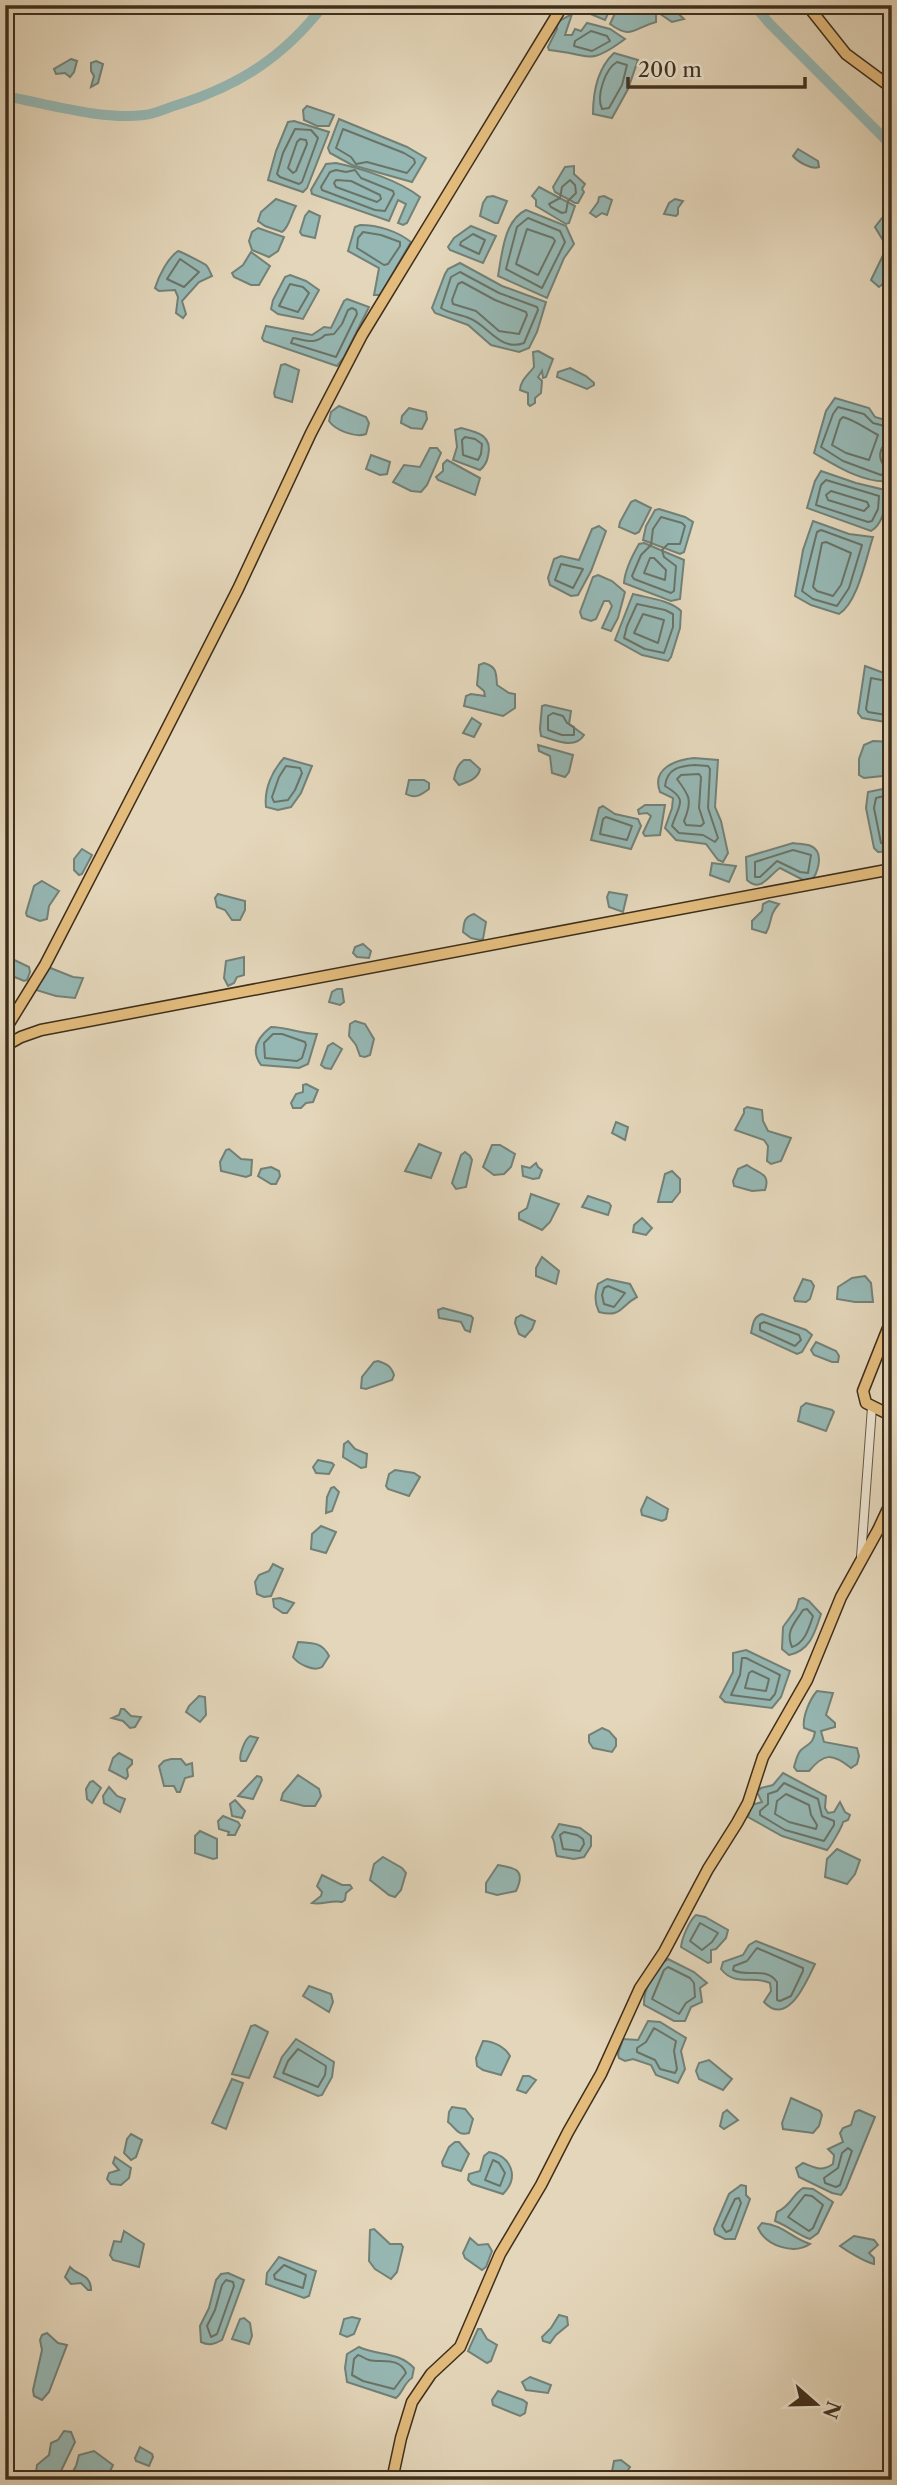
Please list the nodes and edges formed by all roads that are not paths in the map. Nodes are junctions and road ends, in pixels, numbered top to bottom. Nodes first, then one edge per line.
1 (563, 5) edge
2 (807, 5) edge
3 (892, 88) edge
4 (892, 869) edge
5 (5, 1030) edge
6 (5, 1046) edge
7 (892, 1318) edge
8 (872, 1407) junction
9 (892, 1416) edge
10 (892, 1500) edge
11 (860, 1563) junction
12 (392, 2480) edge

1 - 5 main road
2 - 3 main road
4 - 6 main road
7 - 8 main road
8 - 9 main road
8 - 11 street
10 - 11 main road
11 - 12 main road

